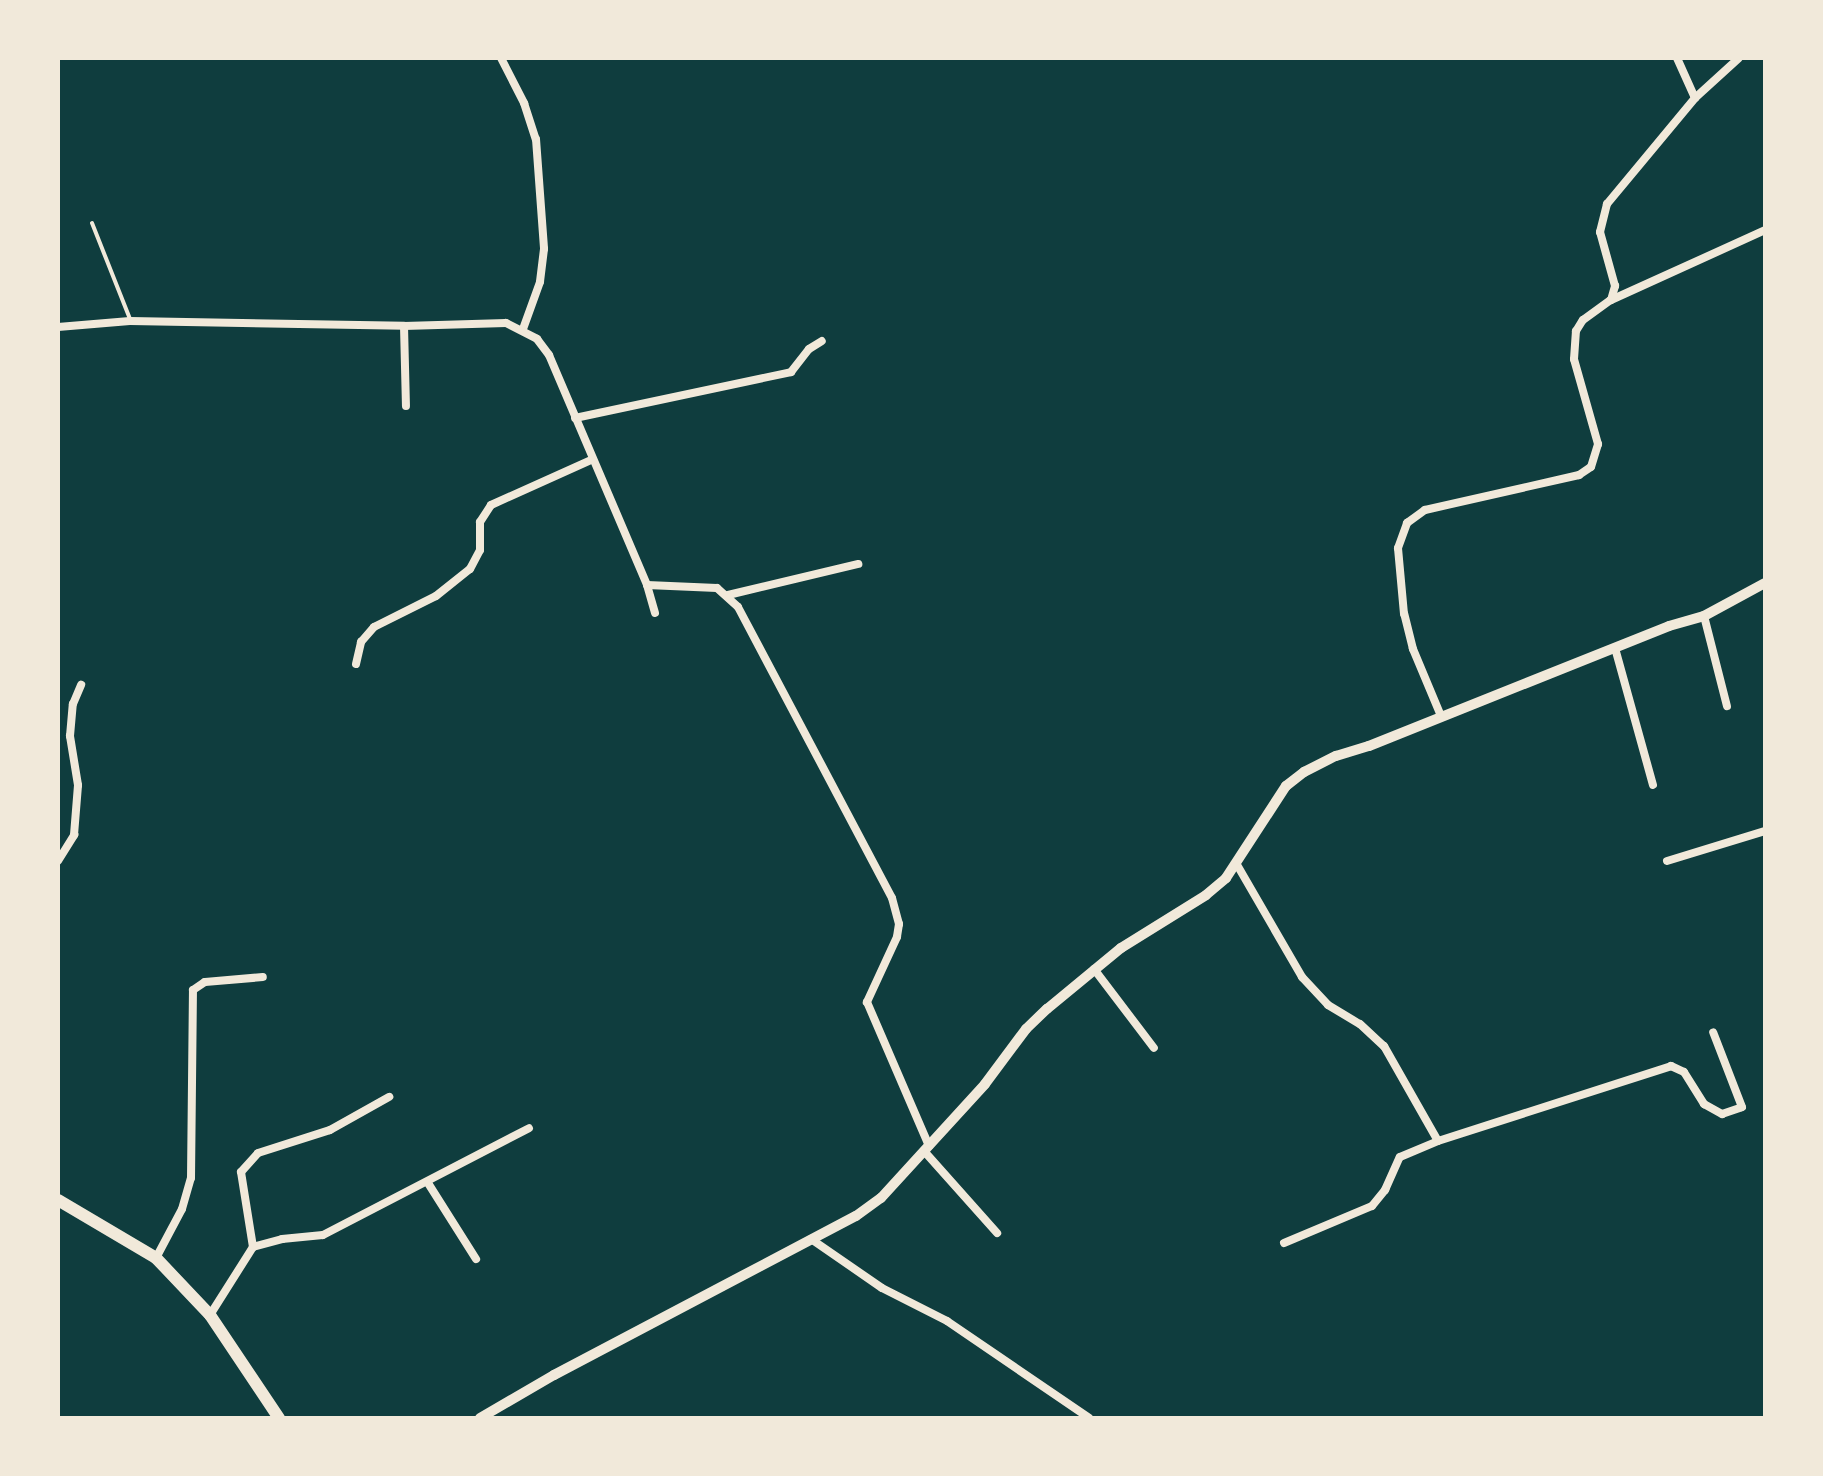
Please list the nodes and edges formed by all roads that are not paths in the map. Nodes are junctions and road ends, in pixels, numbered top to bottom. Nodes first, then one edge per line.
1 (501, 58) edge
2 (1677, 58) edge
3 (1739, 58) edge
4 (1695, 98) junction
5 (92, 223) dead end
6 (1765, 230) edge
7 (1611, 300) junction
8 (130, 321) junction
9 (404, 326) junction
10 (58, 327) edge
11 (523, 329) junction
12 (822, 341) dead end
13 (406, 406) dead end
14 (575, 418) junction
15 (591, 460) junction
16 (858, 564) dead end
17 (1765, 583) edge
18 (647, 585) junction
19 (728, 595) junction
20 (655, 613) dead end
21 (1704, 616) junction
22 (1615, 648) junction
23 (356, 664) dead end
24 (81, 685) dead end
25 (1727, 706) dead end
26 (1441, 716) junction
27 (1653, 785) dead end
28 (1765, 831) edge
29 (58, 861) edge
30 (1667, 861) dead end
31 (1236, 863) junction
32 (1094, 969) junction
33 (263, 977) dead end
34 (1713, 1032) dead end
35 (1154, 1048) dead end
36 (389, 1097) dead end
37 (529, 1128) dead end
38 (1438, 1141) junction
39 (926, 1149) junction
40 (428, 1183) junction
41 (58, 1200) edge
42 (997, 1233) dead end
43 (811, 1239) junction
44 (1284, 1243) dead end
45 (253, 1247) junction
46 (156, 1258) junction
47 (476, 1259) dead end
48 (210, 1315) junction
49 (279, 1418) edge
50 (480, 1418) edge
51 (1089, 1418) edge

1 - 11 street
2 - 4 street
3 - 4 street
4 - 7 street
5 - 8 lane
6 - 7 street
7 - 26 street
8 - 9 street
8 - 10 street
9 - 11 street
9 - 13 street
11 - 14 street
12 - 14 street
14 - 15 street
15 - 18 street
15 - 23 street
16 - 19 street
17 - 21 street
18 - 19 street
18 - 20 street
19 - 39 street
21 - 22 street
21 - 25 street
22 - 26 street
22 - 27 street
24 - 29 street
26 - 31 street
28 - 30 street
31 - 32 street
31 - 38 street
32 - 35 street
32 - 39 street
33 - 46 street
34 - 38 street
36 - 45 street
37 - 40 street
38 - 44 street
39 - 42 street
39 - 43 street
40 - 45 street
40 - 47 street
41 - 46 main road
43 - 50 street
43 - 51 street
45 - 48 street
46 - 48 main road
48 - 49 main road

